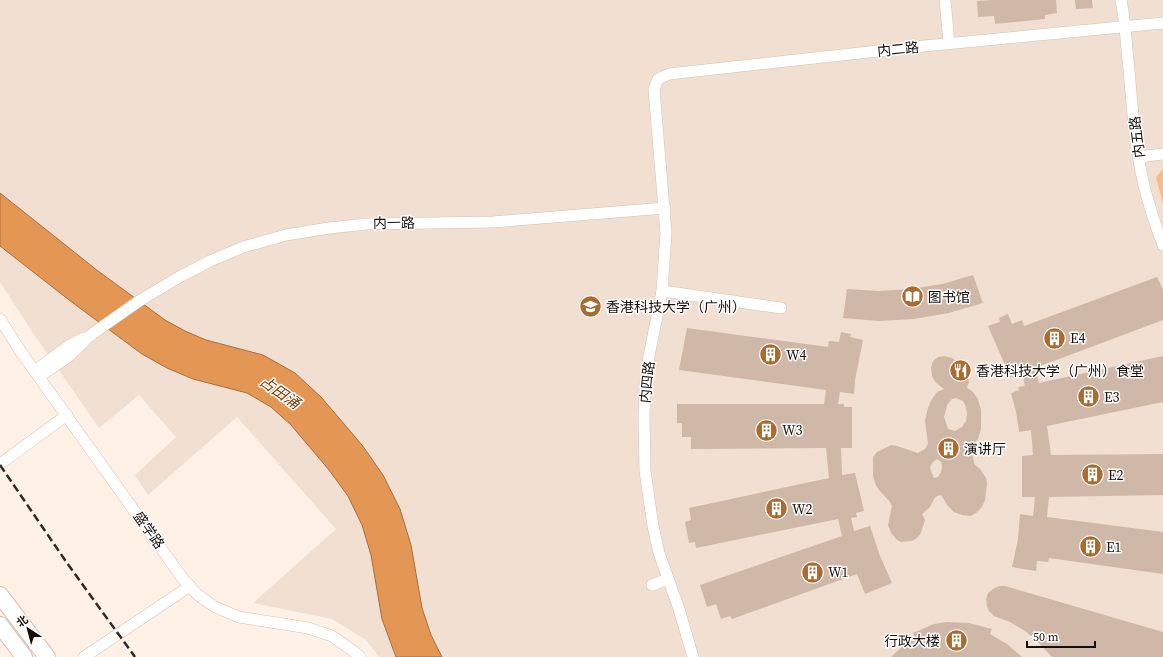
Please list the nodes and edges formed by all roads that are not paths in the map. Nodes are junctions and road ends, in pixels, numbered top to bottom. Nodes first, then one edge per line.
1 (945, 0) edge
2 (1121, 0) edge
3 (1163, 23) edge
4 (1126, 27) junction
5 (950, 43) junction
6 (655, 102) joint
7 (1163, 154) edge
8 (1139, 157) junction
9 (665, 208) junction
10 (1163, 244) edge
11 (662, 291) junction
12 (781, 308) dead end
13 (0, 319) edge
14 (37, 374) junction
15 (66, 415) junction
16 (0, 464) edge
17 (668, 579) junction
18 (652, 584) dead end
19 (190, 586) junction
20 (0, 595) edge
21 (0, 625) edge
22 (24, 657) edge
23 (47, 657) edge
24 (84, 657) edge
25 (360, 657) edge
26 (693, 657) edge

1 - 5 street
2 - 4 street, 内五路
3 - 4 street, 内二路
4 - 5 street, 内二路
4 - 8 street, 内五路
5 - 6 street, 内二路
6 - 9 street, 内四路
7 - 8 street
8 - 10 street, 内五路
9 - 11 street, 内四路
9 - 14 street, 内一路
11 - 12 street
11 - 17 street, 内四路
13 - 14 street, 盛学路
14 - 15 street, 盛学路
15 - 16 street
15 - 19 street, 盛学路
17 - 18 street
17 - 26 street, 内四路
19 - 24 street
19 - 25 street, 盛学路
20 - 23 highway
21 - 22 highway

